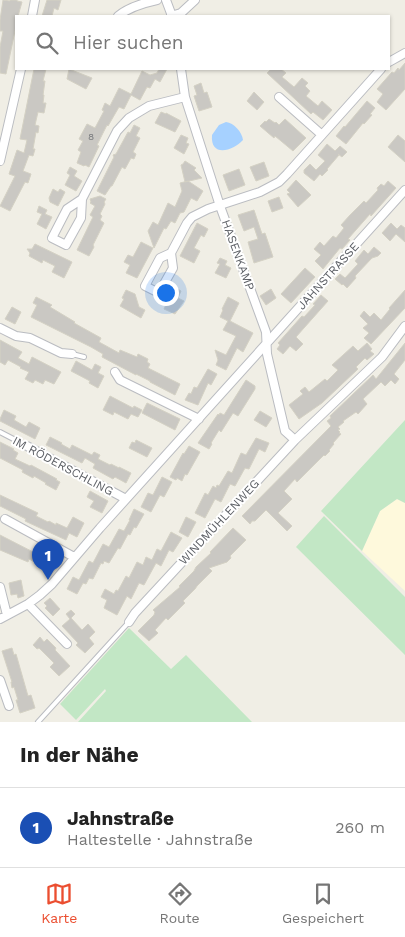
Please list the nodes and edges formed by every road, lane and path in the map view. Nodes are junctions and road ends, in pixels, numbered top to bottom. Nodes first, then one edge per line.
1 (35, 0) edge
2 (157, 0) edge
3 (166, 0) edge
4 (195, 0) edge
5 (32, 15) edge
6 (120, 15) edge
7 (172, 15) edge
8 (175, 15) edge
9 (405, 53) edge
10 (390, 61) edge
11 (21, 70) edge
12 (181, 70) edge
13 (380, 70) edge
14 (279, 96) dead end
15 (185, 97) junction
16 (3, 135) edge
17 (322, 135) junction
18 (0, 161) edge
19 (405, 190) edge
20 (82, 199) junction
21 (220, 206) junction
22 (171, 252) junction
23 (405, 326) edge
24 (0, 328) edge
25 (266, 344) junction
26 (72, 354) joint
27 (84, 357) dead end
28 (115, 372) dead end
29 (199, 419) junction
30 (0, 432) edge
31 (295, 440) junction
32 (26, 446) joint
33 (126, 499) junction
34 (2, 518) edge
35 (74, 557) junction
36 (0, 587) edge
37 (28, 604) junction
38 (4, 617) edge
39 (129, 622) joint
40 (67, 644) dead end
41 (0, 680) edge
42 (9, 706) dead end
43 (38, 722) edge

1 - 5 street
2 - 6 street
3 - 7 street
4 - 8 street
9 - 10 street
11 - 16 street
12 - 15 street, HASENKAMP
13 - 17 street
14 - 17 street
15 - 20 street
15 - 21 street, HASENKAMP
16 - 18 street
17 - 21 street
19 - 25 street, JAHNSTRASSE
20 - 20 street
21 - 22 street
21 - 25 street, HASENKAMP
22 - 22 street
23 - 31 street, WINDMÜHLENWEG
24 - 26 street
25 - 29 street, JAHNSTRASSE
25 - 31 street, HASENKAMP
26 - 27 lane
28 - 29 street
29 - 33 street, JAHNSTRASSE
30 - 32 lane, IM RÖDERSCHLING
31 - 39 street, WINDMÜHLENWEG
32 - 33 street, IM RÖDERSCHLING
33 - 35 street, JAHNSTRASSE
34 - 35 street
35 - 37 street, JAHNSTRASSE
36 - 38 street, JAHNSTRASSE
37 - 38 street, JAHNSTRASSE
37 - 40 street
39 - 43 lane, WINDMÜHLENWEG
41 - 42 street

